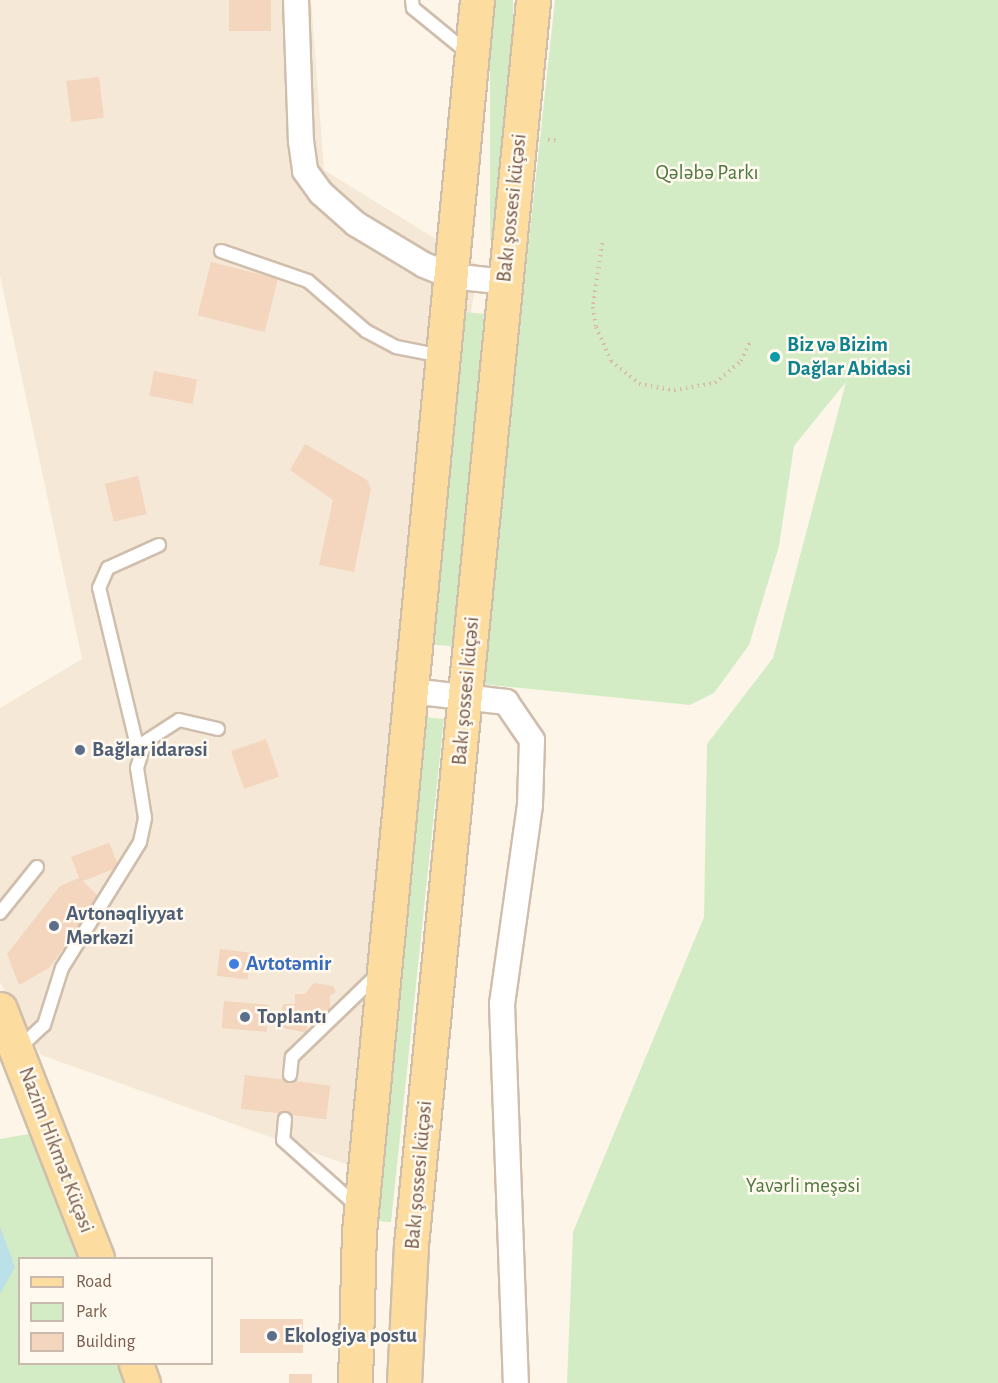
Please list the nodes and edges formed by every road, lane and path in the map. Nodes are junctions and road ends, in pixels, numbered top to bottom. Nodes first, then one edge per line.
1 (296, 0) edge
2 (412, 0) edge
3 (477, 0) edge
4 (533, 0) edge
5 (472, 56) junction
6 (548, 140) dead end
7 (560, 141) dead end
8 (602, 243) dead end
9 (221, 251) dead end
10 (451, 276) junction
11 (505, 282) junction
12 (751, 340) dead end
13 (443, 356) junction
14 (159, 545) dead end
15 (411, 691) junction
16 (465, 696) junction
17 (218, 729) dead end
18 (139, 754) junction
19 (37, 867) dead end
20 (0, 913) edge
21 (385, 967) junction
22 (0, 1009) edge
23 (18, 1049) junction
24 (290, 1075) dead end
25 (285, 1119) dead end
26 (361, 1210) junction
27 (98, 1257) edge
28 (355, 1383) edge
29 (404, 1383) edge
30 (516, 1383) edge

1 - 10 street
2 - 5 lane
3 - 5 main road
4 - 11 main road, Bakı şossesi küçəsi
5 - 10 main road
6 - 7 path
8 - 12 path
9 - 13 lane
10 - 11 street
10 - 13 main road
11 - 16 main road, Bakı şossesi küçəsi
13 - 15 main road
14 - 18 lane
15 - 16 street
15 - 21 main road
16 - 29 main road, Bakı şossesi küçəsi
16 - 30 street
17 - 18 lane
18 - 23 lane
19 - 20 lane
21 - 24 lane
21 - 26 main road
22 - 23 main road, Nazim Hikmət Küçəsi
23 - 27 main road, Nazim Hikmət Küçəsi
25 - 26 lane
26 - 28 main road

